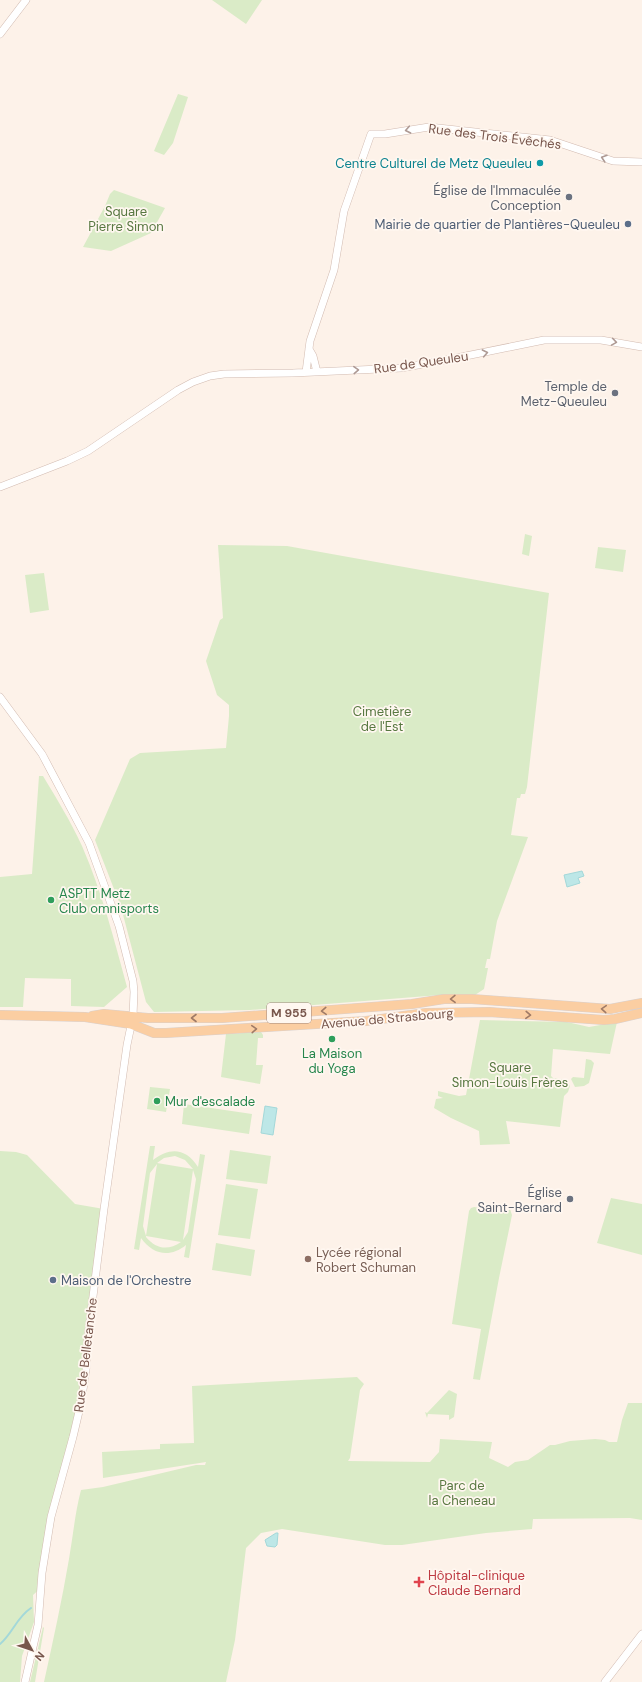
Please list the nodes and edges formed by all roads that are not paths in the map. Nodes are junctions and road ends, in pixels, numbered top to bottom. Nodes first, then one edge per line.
1 (26, 0) edge
2 (0, 34) edge
3 (642, 162) edge
4 (642, 347) edge
5 (309, 349) junction
6 (306, 372) junction
7 (318, 372) junction
8 (0, 487) edge
9 (0, 697) edge
10 (492, 1000) junction
11 (642, 1003) edge
12 (489, 1012) junction
13 (642, 1013) edge
14 (0, 1015) edge
15 (132, 1020) junction
16 (642, 1634) edge
17 (25, 1682) edge
18 (605, 1682) edge

1 - 2 street
3 -> 5 street, Rue des Trois Évêchés
7 -> 4 street, Rue de Queuleu
5 - 6 street
5 - 7 street
6 - 7 street, Rue de Queuleu
6 - 8 street, Rue de Queuleu
9 - 15 street, Rue de Belletanche
11 -> 10 main road, Avenue de Strasbourg / M 955
10 - 12 main road
10 -> 15 main road, Avenue de Strasbourg / M 955
12 -> 13 main road, Avenue de Strasbourg / M 955
15 -> 12 main road, Avenue de Strasbourg / M 955
14 - 15 main road, Avenue de Strasbourg / M 955
15 - 17 street, Rue de Belletanche
16 - 18 street

